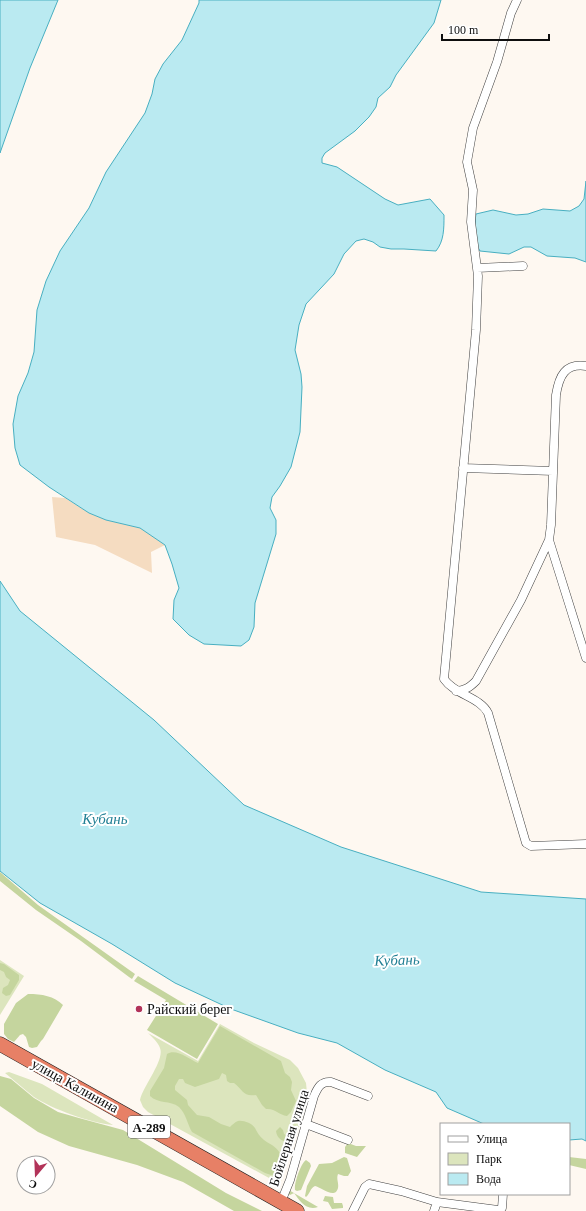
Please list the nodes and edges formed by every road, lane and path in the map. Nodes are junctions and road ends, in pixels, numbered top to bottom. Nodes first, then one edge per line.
1 (517, 0) edge
2 (524, 266) dead end
3 (477, 268) junction
4 (586, 366) edge
5 (463, 468) junction
6 (553, 472) junction
7 (549, 540) junction
8 (586, 658) edge
9 (456, 691) junction
10 (586, 844) edge
11 (0, 1044) edge
12 (0, 1054) edge
13 (368, 1096) dead end
14 (306, 1124) junction
15 (348, 1140) dead end
16 (503, 1195) edge
17 (437, 1202) junction
18 (280, 1206) edge
19 (297, 1211) edge
20 (353, 1211) edge
21 (434, 1211) edge

1 - 3 street
2 - 3 street
3 - 5 street
4 - 6 street
5 - 6 street
5 - 9 street
6 - 7 street
7 - 8 street
7 - 9 street
9 - 10 street
11 - 18 highway, улица Калинина / А-289
12 - 18 highway, улица Калинина / А-289
13 - 14 street, Бойлерная улица
14 - 15 street
14 - 18 street, Бойлерная улица
16 - 17 street
17 - 20 street
17 - 21 street
18 - 19 highway, улица Калинина / А-289

